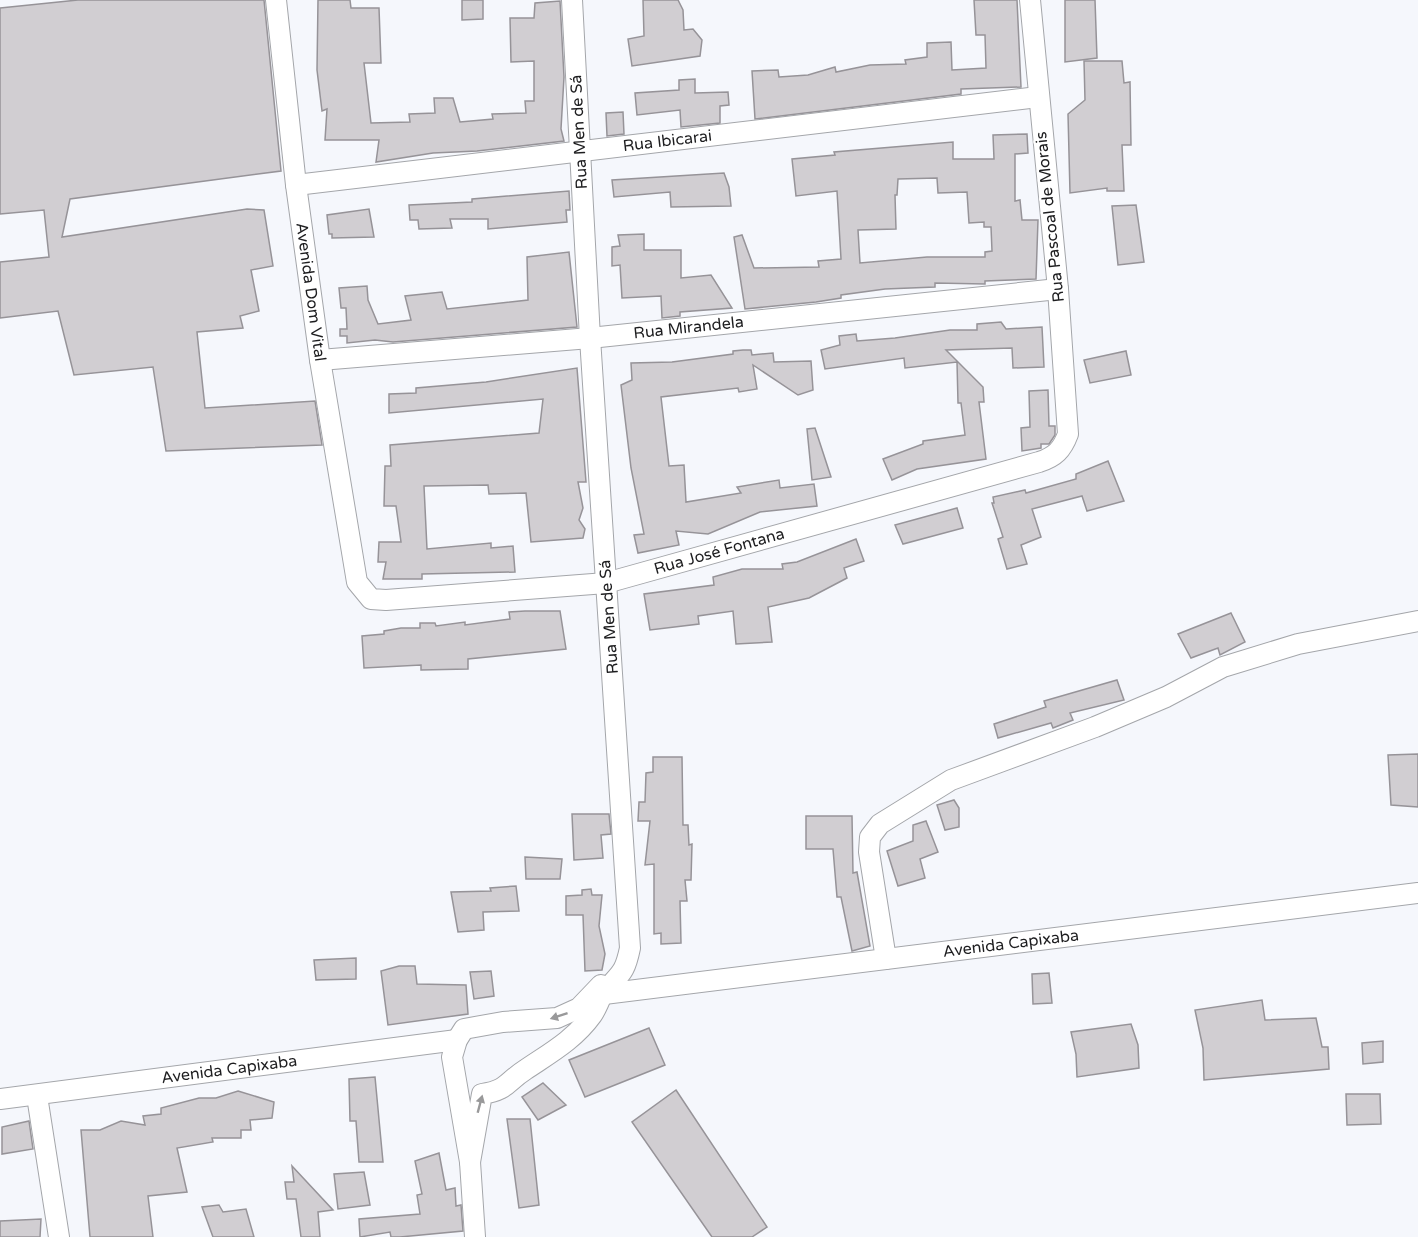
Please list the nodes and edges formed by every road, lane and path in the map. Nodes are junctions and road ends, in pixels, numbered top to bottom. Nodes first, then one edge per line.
1 (276, 0) edge
2 (572, 0) edge
3 (1030, 0) edge
4 (1038, 97) junction
5 (580, 151) junction
6 (296, 185) junction
7 (1058, 289) junction
8 (590, 338) junction
9 (320, 360) junction
10 (1068, 434) joint
11 (357, 582) joint
12 (606, 583) junction
13 (1418, 621) edge
14 (1418, 893) edge
15 (630, 948) junction
16 (886, 959) junction
17 (604, 994) junction
18 (457, 1040) junction
19 (37, 1096) junction
20 (0, 1099) edge
21 (470, 1162) junction
22 (59, 1237) edge
23 (475, 1237) edge

1 - 6 street, Avenida Dom Vital
2 - 5 street, Rua Men de Sá
3 - 4 street, Rua Pascoal de Morais
4 - 5 street, Rua Ibicarai
4 - 7 street, Rua Pascoal de Morais
5 - 6 street, Rua Ibicarai
5 - 8 street, Rua Men de Sá
6 - 9 street, Avenida Dom Vital
7 - 8 street, Rua Mirandela
7 - 10 street, Rua Pascoal de Morais
8 - 9 street, Rua Mirandela
8 - 12 street, Rua Men de Sá
9 - 11 street, Avenida Dom Vital
10 - 12 street, Rua José Fontana
11 - 12 street, Rua José Fontana
12 - 15 street, Rua Men de Sá
13 - 16 street
14 - 16 street, Avenida Capixaba
15 - 17 street, Rua Men de Sá
15 -> 18 street
16 - 17 street, Avenida Capixaba
21 -> 17 street, Rua Men de Sá
18 - 19 street, Avenida Capixaba
18 - 21 street
19 - 20 street, Avenida Capixaba
19 - 22 street
21 - 23 street

